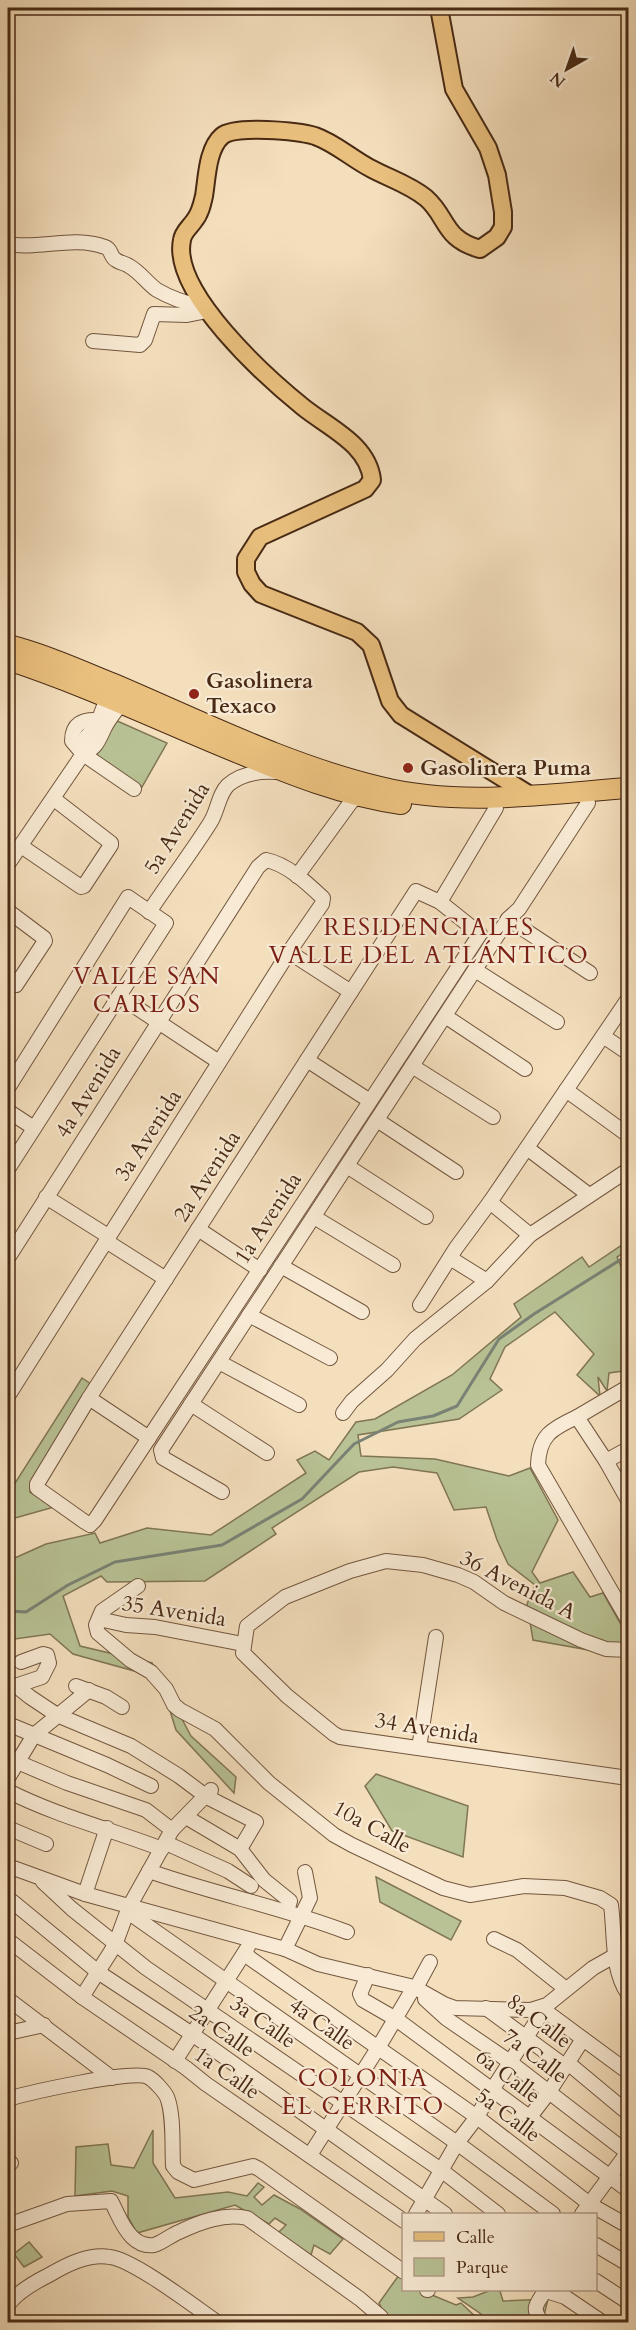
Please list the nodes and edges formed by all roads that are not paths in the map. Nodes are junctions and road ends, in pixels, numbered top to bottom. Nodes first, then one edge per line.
1 (439, 8) edge
2 (8, 244) edge
3 (206, 310) junction
4 (93, 341) dead end
5 (8, 645) edge
6 (8, 660) edge
7 (114, 701) junction
8 (149, 708) junction
9 (83, 754) junction
10 (284, 772) junction
11 (628, 788) edge
12 (134, 789) dead end
13 (530, 795) junction
14 (359, 796) junction
15 (54, 799) junction
16 (628, 800) edge
17 (582, 803) junction
18 (496, 808) junction
19 (21, 846) junction
20 (8, 864) edge
21 (297, 876) junction
22 (440, 902) junction
23 (8, 911) edge
24 (149, 912) junction
25 (508, 920) junction
26 (289, 952) junction
27 (475, 970) junction
28 (590, 973) dead end
29 (8, 983) edge
30 (351, 992) junction
31 (119, 996) junction
32 (628, 999) edge
33 (445, 1016) junction
34 (157, 1022) junction
35 (556, 1022) dead end
36 (603, 1036) junction
37 (628, 1053) edge
38 (307, 1060) junction
39 (219, 1062) junction
40 (412, 1066) junction
41 (525, 1069) dead end
42 (8, 1088) edge
43 (566, 1090) junction
44 (370, 1101) junction
45 (8, 1111) edge
46 (492, 1117) dead end
47 (377, 1120) junction
48 (34, 1128) junction
49 (628, 1135) edge
50 (527, 1148) junction
51 (346, 1166) junction
52 (8, 1169) edge
53 (628, 1170) edge
54 (456, 1172) dead end
55 (589, 1195) junction
56 (46, 1197) junction
57 (490, 1202) junction
58 (314, 1216) junction
59 (426, 1217) dead end
60 (198, 1229) junction
61 (530, 1234) junction
62 (107, 1238) junction
63 (8, 1258) edge
64 (450, 1258) junction
65 (393, 1265) dead end
66 (281, 1266) junction
67 (260, 1270) junction
68 (166, 1279) junction
69 (487, 1281) junction
70 (420, 1305) dead end
71 (362, 1312) dead end
72 (249, 1315) junction
73 (330, 1358) dead end
74 (219, 1362) junction
75 (628, 1387) edge
76 (8, 1396) edge
77 (88, 1398) junction
78 (191, 1404) junction
79 (299, 1405) dead end
80 (343, 1413) dead end
81 (571, 1420) junction
82 (149, 1438) junction
83 (628, 1449) edge
84 (267, 1453) dead end
85 (606, 1461) junction
86 (222, 1492) dead end
87 (628, 1500) edge
88 (90, 1525) joint
89 (138, 1586) dead end
90 (99, 1619) junction
91 (628, 1620) edge
92 (436, 1637) dead end
93 (243, 1644) junction
94 (628, 1650) edge
95 (21, 1662) dead end
96 (11, 1687) edge
97 (122, 1707) dead end
98 (57, 1715) junction
99 (8, 1724) edge
100 (34, 1735) junction
101 (420, 1748) junction
102 (12, 1760) edge
103 (8, 1778) edge
104 (628, 1778) edge
105 (151, 1786) dead end
106 (8, 1791) edge
107 (209, 1794) junction
108 (186, 1817) junction
109 (8, 1828) edge
110 (107, 1828) junction
111 (172, 1830) junction
112 (46, 1844) dead end
113 (164, 1846) junction
114 (240, 1849) junction
115 (8, 1866) edge
116 (148, 1871) junction
117 (305, 1872) dead end
118 (39, 1878) junction
119 (251, 1886) dead end
120 (85, 1894) junction
121 (8, 1899) edge
122 (129, 1907) junction
123 (287, 1911) junction
124 (302, 1915) junction
125 (346, 1932) dead end
126 (494, 1939) dead end
127 (8, 1940) edge
128 (250, 1940) junction
129 (115, 1945) junction
130 (285, 1949) junction
131 (244, 1954) junction
132 (622, 1954) edge
133 (430, 1962) dead end
134 (98, 1972) junction
135 (368, 1975) junction
136 (225, 1981) junction
137 (416, 1988) junction
138 (566, 1989) junction
139 (628, 1994) edge
140 (82, 1998) junction
141 (8, 1999) edge
142 (486, 2008) junction
143 (208, 2009) junction
144 (547, 2009) junction
145 (396, 2019) junction
146 (44, 2025) junction
147 (8, 2033) edge
148 (192, 2034) junction
149 (525, 2037) junction
150 (583, 2039) junction
151 (378, 2048) junction
152 (175, 2061) junction
153 (510, 2062) junction
154 (567, 2065) junction
155 (628, 2072) edge
156 (360, 2076) junction
157 (112, 2078) junction
158 (492, 2090) junction
159 (549, 2092) junction
160 (8, 2099) edge
161 (342, 2103) junction
162 (628, 2113) edge
163 (477, 2117) junction
164 (529, 2118) junction
165 (327, 2130) junction
166 (457, 2143) junction
167 (628, 2152) edge
168 (310, 2155) junction
169 (441, 2170) junction
170 (609, 2178) junction
171 (628, 2190) edge
172 (424, 2199) junction
173 (587, 2210) edge
174 (417, 2213) edge
175 (444, 2213) edge
176 (497, 2213) edge
177 (552, 2213) edge
178 (597, 2214) edge
179 (402, 2220) edge
180 (8, 2225) edge
181 (628, 2226) edge
182 (597, 2246) edge
183 (628, 2264) edge
184 (402, 2271) edge
185 (597, 2282) edge
186 (543, 2291) edge
187 (547, 2291) edge
188 (628, 2302) edge
189 (8, 2305) edge
190 (381, 2317) dead end
191 (217, 2322) edge
192 (542, 2322) edge
193 (602, 2322) edge

1 - 3 main road
2 - 3 street
3 - 4 street
3 - 13 main road
5 - 8 highway
6 - 7 highway
7 - 8 highway
7 - 9 street
8 - 10 highway
8 - 13 highway
9 - 12 street
9 - 15 street
10 - 14 highway
10 - 24 street, 5a Avenida
11 - 13 highway
14 - 18 highway
14 - 21 street
15 - 19 street
15 - 19 street
16 - 17 highway
17 - 18 highway
17 - 25 street
18 - 22 street
19 - 20 street
21 - 26 street, 3a Avenida
21 - 34 street, 4a Avenida
22 - 30 street, 2a Avenida
22 - 44 street, 1a Avenida
23 - 29 street
24 - 31 street
24 - 42 street
25 - 27 street
25 - 28 street
26 - 30 street
26 - 39 street, 3a Avenida
27 - 33 street
27 - 35 street
30 - 38 street, 2a Avenida
31 - 34 street
31 - 48 street
32 - 36 street
33 - 40 street
33 - 41 street
34 - 39 street
34 - 56 street, 4a Avenida
36 - 37 street
36 - 43 street
38 - 44 street
38 - 60 street, 2a Avenida
39 - 62 street, 3a Avenida
40 - 46 street
40 - 47 street
43 - 49 street
43 - 50 street
44 - 67 street, 1a Avenida
45 - 48 street
47 - 51 street
47 - 54 street
48 - 52 street
50 - 55 street
50 - 57 street
51 - 58 street
51 - 59 street
53 - 55 street
55 - 61 street
56 - 62 street
56 - 63 street, 4a Avenida
57 - 61 street
57 - 64 street
58 - 65 street
58 - 66 street
60 - 67 street
60 - 68 street, 2a Avenida
61 - 69 street
62 - 68 street
62 - 76 street, 3a Avenida
64 - 69 street
64 - 70 street
66 - 71 street
66 - 72 street
67 - 82 street, 1a Avenida
68 - 77 street, 2a Avenida
69 - 80 street
72 - 73 street
72 - 74 street
74 - 78 street
74 - 79 street
75 - 81 street
77 - 82 street
77 - 88 street, 2a Avenida
78 - 84 street
78 - 86 street
81 - 85 street
81 - 91 street
82 - 88 street, 1a Avenida
83 - 85 street
85 - 87 street
89 - 90 street
90 - 93 street, 35 Avenida
90 - 132 street, 10a Calle
92 - 101 street
93 - 94 street, 36 Avenida A
93 - 101 street, 34 Avenida
95 - 96 street
96 - 98 street
97 - 98 street
98 - 100 street
98 - 107 street
99 - 100 street
100 - 102 street
100 - 105 street
101 - 104 street, 34 Avenida
102 - 103 street
102 - 111 street
106 - 110 street
107 - 108 street
107 - 114 street
108 - 111 street
108 - 114 street
109 - 112 street
110 - 113 street
110 - 120 street
111 - 113 street
113 - 116 street
113 - 119 street
114 - 123 street
115 - 118 street
116 - 122 street
116 - 123 street
117 - 124 street
118 - 120 street
118 - 129 street, 3a Calle
120 - 122 street
121 - 134 street, 2a Calle
122 - 128 street
122 - 129 street
122 - 136 street, 4a Calle
123 - 124 street
124 - 125 street
124 - 130 street
126 - 138 street
127 - 140 street, 1a Calle
128 - 130 street
128 - 131 street
129 - 134 street
129 - 143 street, 3a Calle
130 - 135 street
131 - 136 street
131 - 151 street, 5a Calle
132 - 138 street
132 - 139 street, 10a Calle
133 - 137 street
134 - 140 street
134 - 148 street, 2a Calle
135 - 137 street
135 - 145 street, 6a Calle
136 - 143 street
136 - 156 street, 4a Calle
137 - 142 street
137 - 145 street
137 - 153 street, 7a Calle
138 - 144 street
140 - 152 street, 1a Calle
141 - 146 street
142 - 144 street
142 - 149 street, 8a Calle
143 - 148 street
143 - 161 street, 3a Calle
144 - 149 street
144 - 150 street
145 - 151 street
145 - 158 street, 6a Calle
146 - 147 street
146 - 157 street
148 - 152 street
148 - 165 street, 2a Calle
149 - 153 street
149 - 154 street, 8a Calle
150 - 154 street
150 - 155 street
151 - 156 street
151 - 163 street, 5a Calle
152 - 168 street, 1a Calle
153 - 158 street
153 - 159 street, 7a Calle
154 - 159 street
154 - 162 street, 8a Calle
156 - 161 street
156 - 166 street, 4a Calle
157 - 160 street
157 - 184 street
158 - 163 street
158 - 164 street, 6a Calle
159 - 164 street
159 - 167 street, 7a Calle
161 - 165 street
161 - 169 street, 3a Calle
163 - 166 street
163 - 173 street, 5a Calle
164 - 170 street, 6a Calle
165 - 168 street
165 - 172 street, 2a Calle
166 - 169 street
166 - 177 street, 4a Calle
167 - 170 street
168 - 179 street, 1a Calle
169 - 172 street
169 - 176 street, 3a Calle
170 - 171 street, 6a Calle
170 - 173 street
172 - 174 street
172 - 175 street, 2a Calle
178 - 181 street, 5a Calle
180 - 190 street
182 - 183 street
185 - 188 street
186 - 192 street
187 - 193 street
189 - 191 street

